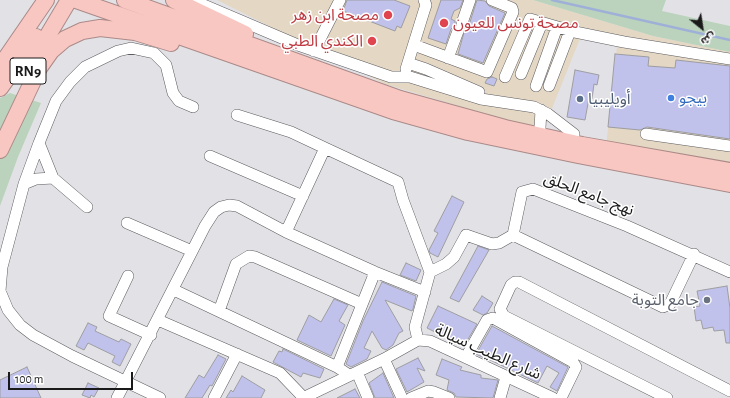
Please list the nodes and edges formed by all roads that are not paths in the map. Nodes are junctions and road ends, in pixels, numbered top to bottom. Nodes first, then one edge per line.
1 (46, 0) edge
2 (69, 0) edge
3 (76, 0) edge
4 (125, 0) edge
5 (174, 0) edge
6 (192, 0) edge
7 (340, 0) edge
8 (424, 0) edge
9 (470, 0) edge
10 (492, 0) edge
11 (542, 23) junction
12 (557, 27) junction
13 (570, 31) junction
14 (414, 45) junction
15 (268, 50) junction
16 (314, 51) junction
17 (448, 58) junction
18 (730, 59) edge
19 (408, 63) junction
20 (1, 66) edge
21 (521, 74) dead end
22 (299, 77) junction
23 (403, 77) junction
24 (505, 77) dead end
25 (536, 86) dead end
26 (549, 86) dead end
27 (0, 88) edge
28 (503, 102) junction
29 (193, 107) dead end
30 (541, 110) junction
31 (237, 115) dead end
32 (469, 124) junction
33 (540, 128) junction
34 (646, 134) dead end
35 (39, 143) junction
36 (578, 145) junction
37 (730, 146) edge
38 (325, 148) junction
39 (0, 149) edge
40 (210, 156) dead end
41 (730, 161) edge
42 (730, 171) edge
43 (53, 178) junction
44 (24, 184) junction
45 (730, 184) edge
46 (730, 192) edge
47 (303, 196) junction
48 (87, 207) dead end
49 (126, 223) dead end
50 (286, 232) junction
51 (513, 235) junction
52 (192, 251) junction
53 (694, 254) junction
54 (375, 272) junction
55 (430, 272) junction
56 (730, 272) edge
57 (128, 276) dead end
58 (174, 290) junction
59 (425, 292) junction
60 (362, 304) junction
61 (220, 311) junction
62 (158, 320) junction
63 (151, 335) junction
64 (418, 340) junction
65 (237, 354) junction
66 (466, 357) junction
67 (384, 359) junction
68 (336, 367) junction
69 (353, 374) junction
70 (506, 378) junction
71 (126, 381) junction
72 (730, 391) edge
73 (117, 398) edge
74 (160, 398) edge
75 (214, 398) edge
76 (303, 398) edge
77 (368, 398) edge
78 (402, 398) edge
79 (411, 398) edge
80 (449, 398) edge
81 (500, 398) edge
82 (553, 398) edge
83 (561, 398) edge
84 (667, 398) edge

1 - 20 highway, RN9
2 - 27 highway, RN9
2 - 39 highway, RN9
3 - 22 highway
4 - 15 highway
5 - 15 highway
6 - 16 street
7 - 16 street
8 - 14 street
9 - 17 street
10 - 17 street
11 - 12 street
11 - 21 street
11 - 24 street
12 - 13 street
12 - 25 street
13 - 18 street
13 - 26 street
14 - 17 street
14 - 19 street
15 - 32 highway
16 - 23 street
19 - 23 street
19 - 28 street
22 - 32 highway
22 - 39 highway
23 - 28 street
28 - 30 street
29 - 35 street
30 - 33 street
30 - 36 street
31 - 38 street
32 - 33 highway
32 - 36 highway
32 - 46 highway
33 - 36 highway
34 - 37 street
35 - 43 street
35 - 44 street
36 - 41 highway
36 - 42 highway
36 - 45 highway
38 - 47 street
38 - 55 street
40 - 47 street
43 - 44 street
43 - 48 street
44 - 71 street
47 - 50 street
49 - 52 street
50 - 52 street
50 - 54 street
51 - 53 street, نهج جامع الحلق
51 - 53 street
51 - 55 street
52 - 58 street
53 - 56 street, نهج جامع الحلق
54 - 59 street
54 - 60 street
55 - 59 street
57 - 63 street
58 - 61 street
58 - 62 street
59 - 64 street
60 - 61 street
60 - 68 street
61 - 68 street
62 - 63 street
62 - 65 street
63 - 71 street
64 - 66 street, شارع الطيب سيالة
64 - 67 street, شارع الطيب سيالة
65 - 75 street
65 - 76 street
66 - 70 street, شارع الطيب سيالة
66 - 83 street
67 - 69 street, شارع الطيب سيالة
67 - 78 street
68 - 69 street
69 - 76 street, شارع الطيب سيالة
69 - 77 street
70 - 81 street
70 - 82 street, شارع الطيب سيالة
71 - 73 street
71 - 74 street
72 - 84 street
79 - 80 street

